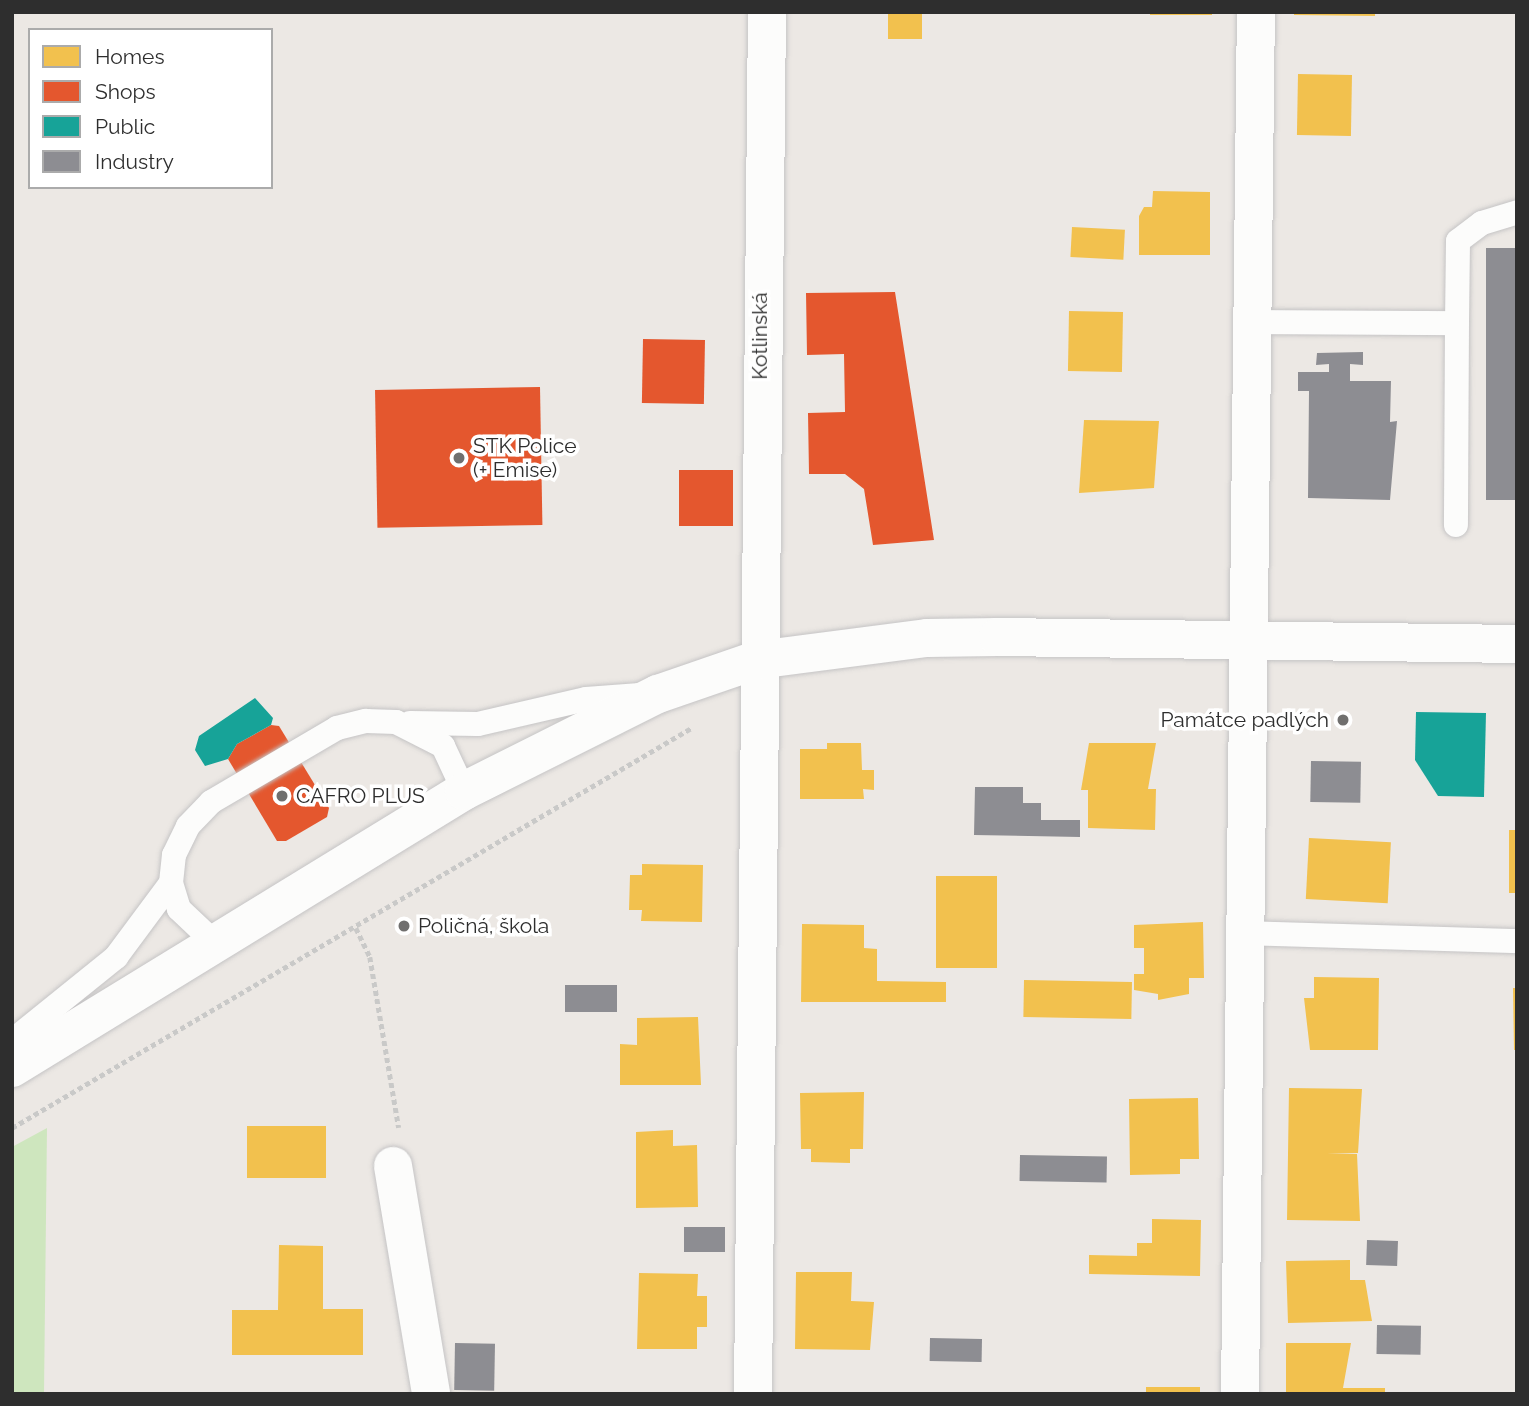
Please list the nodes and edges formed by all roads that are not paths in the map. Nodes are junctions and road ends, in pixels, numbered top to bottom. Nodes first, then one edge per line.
1 (767, 12) edge
2 (1256, 12) edge
3 (1517, 212) edge
4 (1254, 322) junction
5 (1457, 323) junction
6 (1456, 525) dead end
7 (1248, 640) junction
8 (1517, 644) edge
9 (757, 660) junction
10 (658, 694) junction
11 (396, 722) junction
12 (464, 792) junction
13 (171, 883) junction
14 (1245, 933) junction
15 (1517, 940) edge
16 (215, 944) junction
17 (12, 1041) edge
18 (12, 1068) edge
19 (393, 1166) road end
20 (431, 1394) edge
21 (753, 1394) edge
22 (1240, 1394) edge

1 - 9 street, Kotlinská
2 - 4 street
3 - 5 lane
4 - 5 lane
4 - 7 street
5 - 6 lane
7 - 8 street
7 - 9 street
7 - 14 street
9 - 10 street
9 - 21 street, Kotlinská
10 - 11 lane
10 - 12 street
11 - 12 lane
11 - 13 lane
12 - 16 street
13 - 16 lane
13 - 17 lane
14 - 15 lane
14 - 22 street
16 - 18 street
19 - 20 street

